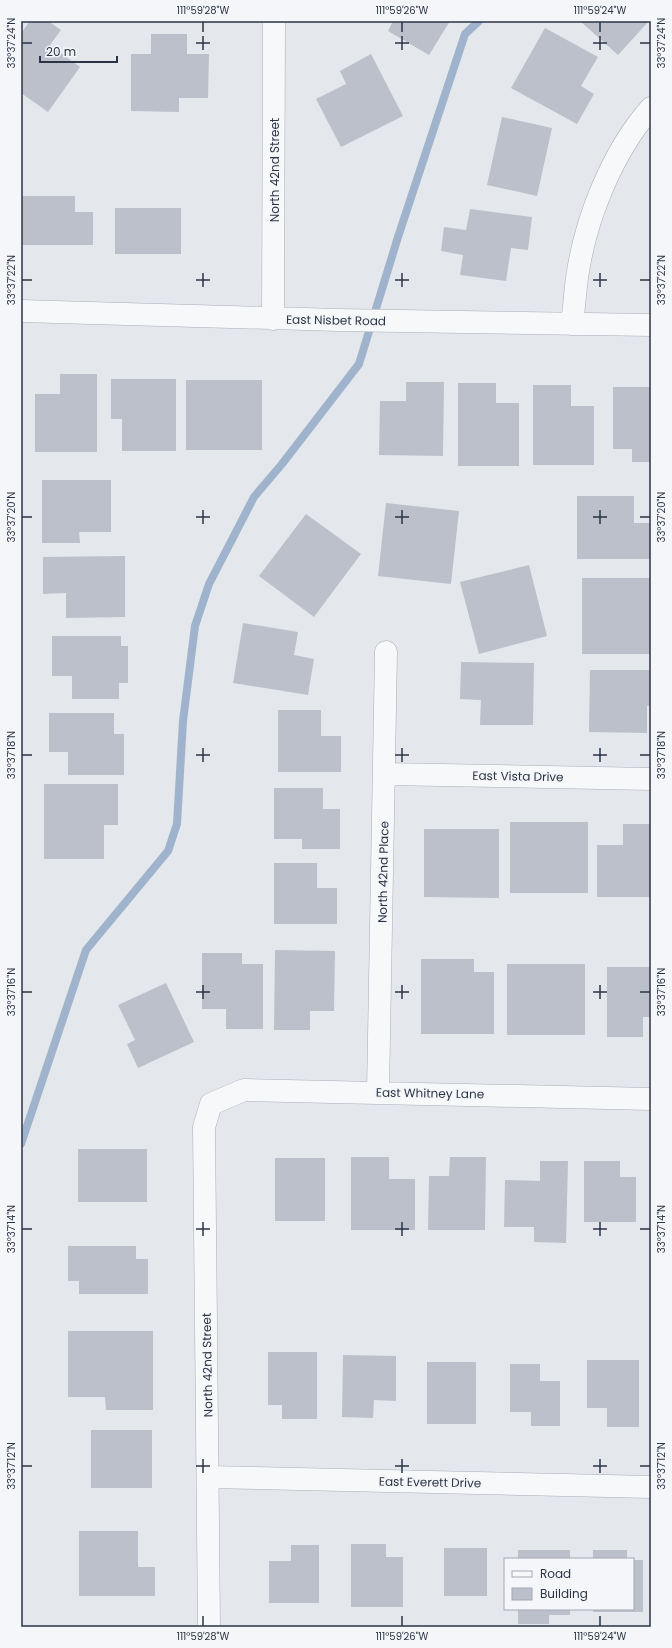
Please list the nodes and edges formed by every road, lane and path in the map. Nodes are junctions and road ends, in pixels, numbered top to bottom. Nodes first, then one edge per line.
1 (274, 21) edge
2 (651, 108) edge
3 (21, 311) edge
4 (273, 319) junction
5 (572, 324) junction
6 (651, 325) edge
7 (386, 652) dead end
8 (385, 774) junction
9 (651, 779) edge
10 (378, 1092) junction
11 (651, 1099) edge
12 (212, 1104) joint
13 (209, 1477) junction
14 (651, 1487) edge
15 (209, 1627) edge

1 - 4 street, North 42nd Street
2 - 5 street
3 - 4 street, East Nisbet Road
4 - 5 street, East Nisbet Road
5 - 6 street, East Nisbet Road
7 - 8 street, North 42nd Place
8 - 9 street, East Vista Drive
8 - 10 street, North 42nd Place
10 - 11 street, East Whitney Lane
10 - 12 street, East Whitney Lane
12 - 13 street, North 42nd Street
13 - 14 street, East Everett Drive
13 - 15 street, North 42nd Street

